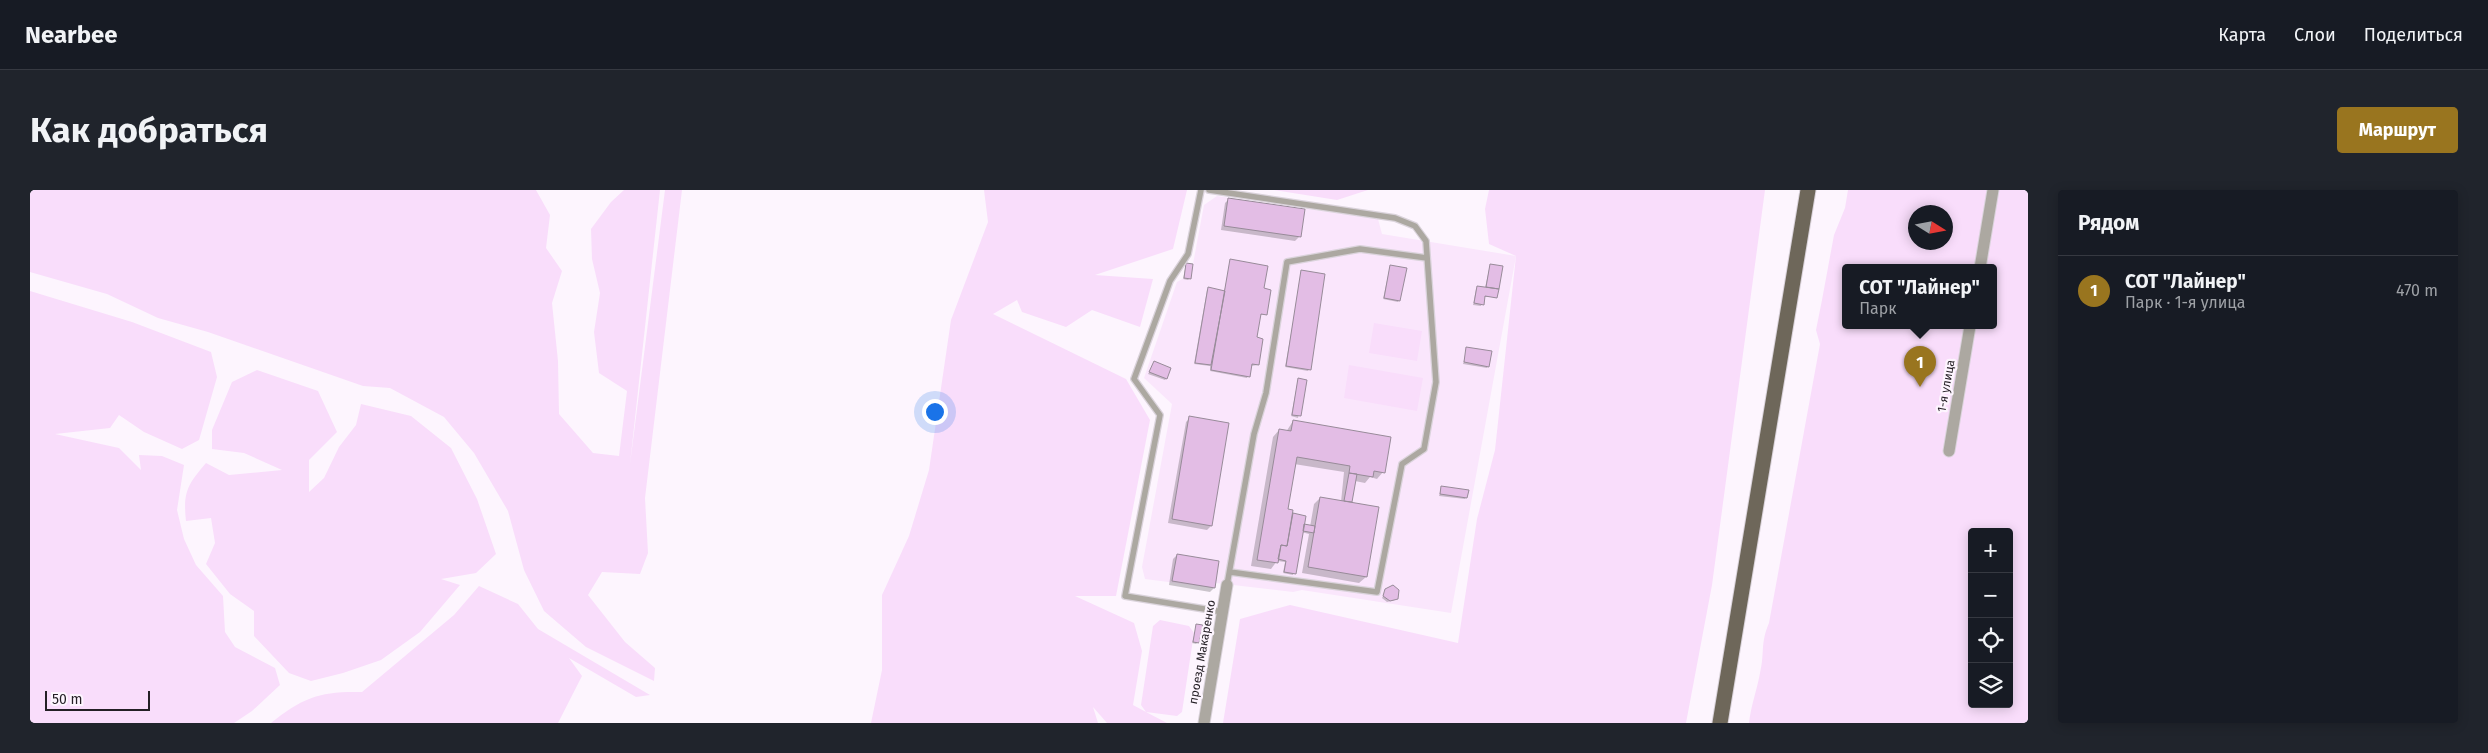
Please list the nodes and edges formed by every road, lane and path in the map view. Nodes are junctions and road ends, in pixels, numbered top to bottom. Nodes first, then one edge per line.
1 (1201, 190) edge
2 (1209, 190) edge
3 (1808, 190) edge
4 (1993, 190) edge
5 (1427, 258) junction
6 (1981, 264) edge
7 (1969, 329) edge
8 (1949, 451) dead end
9 (1230, 572) junction
10 (1227, 585) joint
11 (1223, 612) junction
12 (1204, 723) edge
13 (1720, 723) edge

1 - 11 lane
2 - 5 lane
3 - 13 main road
4 - 6 street
5 - 9 lane
5 - 9 lane
7 - 8 street, 1-я улица
9 - 10 lane
10 - 11 street, проезд Макаренко
11 - 12 street, проезд Макаренко

